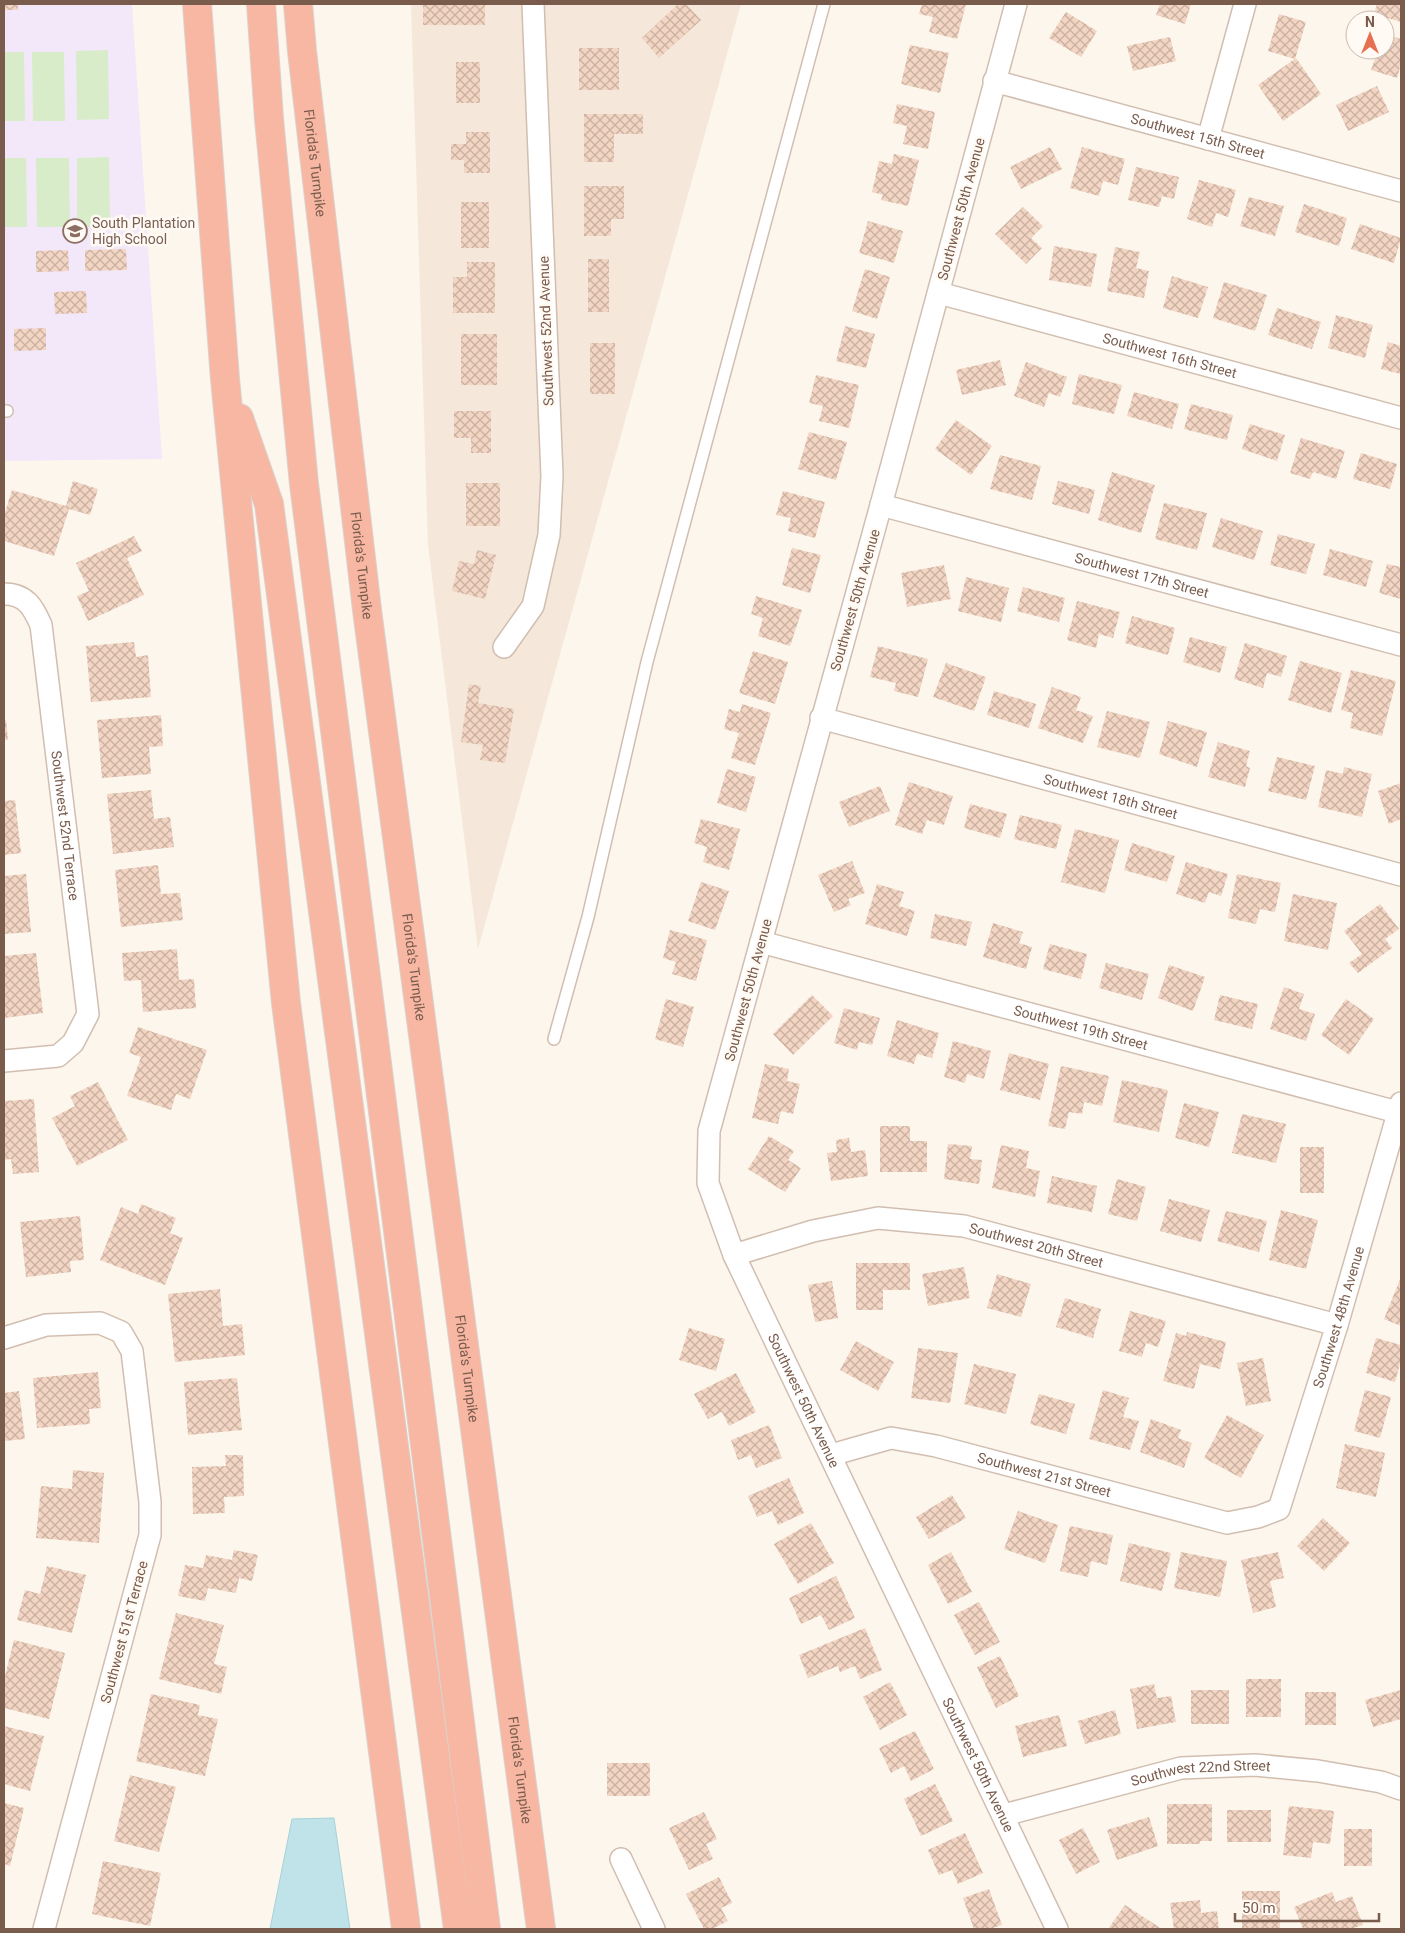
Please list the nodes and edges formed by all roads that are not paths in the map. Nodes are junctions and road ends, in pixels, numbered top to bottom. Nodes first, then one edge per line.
1 (197, 4) edge
2 (262, 4) edge
3 (298, 4) edge
4 (533, 4) edge
5 (824, 4) edge
6 (1016, 4) edge
7 (1245, 4) edge
8 (994, 81) junction
9 (1208, 139) junction
10 (1401, 191) edge
11 (939, 293) junction
12 (225, 379) junction
13 (1401, 418) edge
14 (882, 505) junction
15 (4, 594) edge
16 (1401, 644) edge
17 (504, 647) dead end
18 (821, 718) junction
19 (1401, 874) edge
20 (761, 942) junction
21 (554, 1039) dead end
22 (4, 1061) edge
23 (1400, 1109) edge
24 (734, 1256) junction
25 (1337, 1325) junction
26 (4, 1338) edge
27 (831, 1455) junction
28 (1258, 1517) joint
29 (1401, 1789) edge
30 (1004, 1815) junction
31 (621, 1859) dead end
32 (44, 1929) edge
33 (406, 1929) edge
34 (458, 1929) edge
35 (486, 1929) edge
36 (541, 1929) edge
37 (654, 1929) edge
38 (1058, 1929) edge

1 - 12 highway
2 - 35 highway
3 - 36 highway, Florida's Turnpike
4 - 17 street, Southwest 52nd Avenue
5 - 21 lane
6 - 8 street, Southwest 50th Avenue
7 - 9 street
8 - 9 street, Southwest 15th Street
8 - 11 street, Southwest 50th Avenue
9 - 10 street, Southwest 15th Street
11 - 13 street, Southwest 16th Street
11 - 14 street, Southwest 50th Avenue
12 - 33 highway
12 - 34 highway
14 - 16 street, Southwest 17th Street
14 - 18 street, Southwest 50th Avenue
15 - 22 street, Southwest 52nd Terrace
18 - 19 street, Southwest 18th Street
18 - 20 street, Southwest 50th Avenue
20 - 23 street, Southwest 19th Street
20 - 24 street, Southwest 50th Avenue
23 - 25 street, Southwest 48th Avenue
24 - 25 street, Southwest 20th Street
24 - 27 street, Southwest 50th Avenue
25 - 28 street, Southwest 48th Avenue
26 - 32 street, Southwest 51st Terrace
27 - 28 street, Southwest 21st Street
27 - 30 street, Southwest 50th Avenue
29 - 30 street, Southwest 22nd Street
30 - 38 street, Southwest 50th Avenue
31 - 37 street

